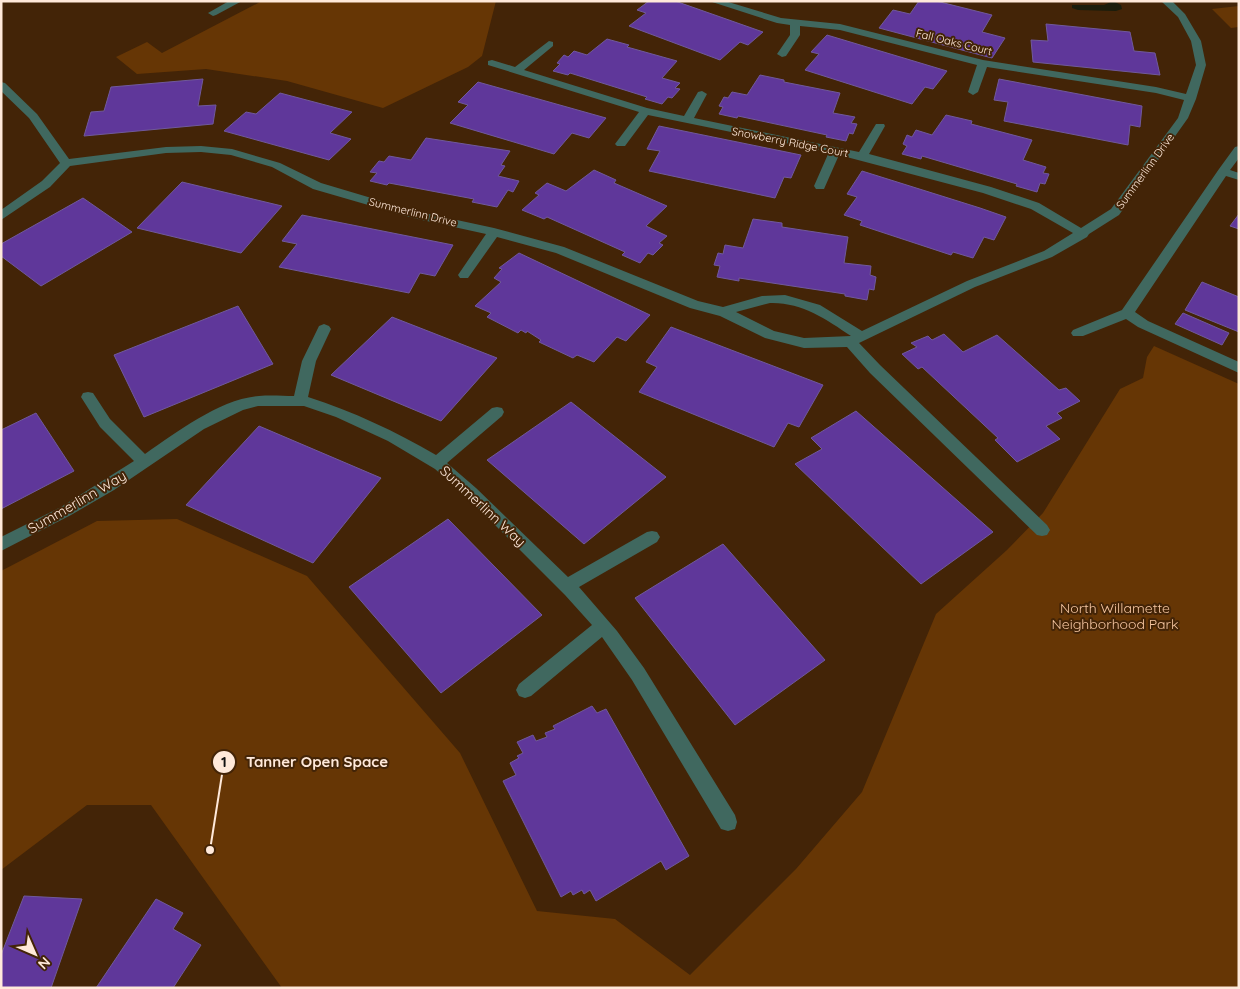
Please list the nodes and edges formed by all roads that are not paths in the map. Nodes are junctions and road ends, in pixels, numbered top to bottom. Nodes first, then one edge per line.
1 (237, 1) edge
2 (714, 1) edge
3 (1166, 1) edge
4 (213, 13) dead end
5 (796, 22) junction
6 (549, 44) dead end
7 (782, 54) dead end
8 (492, 63) dead end
9 (982, 63) junction
10 (517, 71) junction
11 (1, 85) edge
12 (973, 92) dead end
13 (702, 94) dead end
14 (1191, 100) junction
15 (645, 111) junction
16 (687, 120) junction
17 (880, 126) dead end
18 (621, 144) dead end
19 (1239, 149) edge
20 (835, 151) junction
21 (862, 156) junction
22 (66, 163) junction
23 (1223, 171) junction
24 (1239, 177) edge
25 (820, 186) dead end
26 (1, 216) edge
27 (494, 232) junction
28 (1083, 234) junction
29 (464, 275) dead end
30 (724, 312) junction
31 (1127, 313) junction
32 (324, 329) dead end
33 (1078, 333) dead end
34 (856, 339) junction
35 (1239, 368) edge
36 (88, 398) dead end
37 (300, 402) junction
38 (497, 412) dead end
39 (144, 462) junction
40 (437, 463) junction
41 (1042, 530) dead end
42 (652, 537) dead end
43 (1, 545) edge
44 (567, 586) junction
45 (603, 626) junction
46 (525, 690) dead end
47 (728, 822) dead end

1 - 4 street
2 - 5 street, Fall Oaks Court
3 - 14 street, Summerlinn Drive
5 - 7 street
5 - 9 street, Fall Oaks Court
6 - 10 street
8 - 10 street, Snowberry Ridge Court
9 - 12 street
9 - 14 street, Fall Oaks Court
10 - 15 street, Snowberry Ridge Court
11 - 22 street
13 - 16 street
14 - 28 street, Summerlinn Drive
15 - 16 street, Snowberry Ridge Court
15 - 18 street
16 - 20 street, Snowberry Ridge Court
17 - 21 street
19 - 23 street
20 - 21 street, Snowberry Ridge Court
20 - 25 street
21 - 28 street, Snowberry Ridge Court
22 - 26 street
22 - 27 street, Summerlinn Drive
23 - 24 street
23 - 31 street
27 - 29 street
27 - 30 street, Summerlinn Drive
28 - 34 street, Summerlinn Drive
30 - 34 street, Summerlinn Drive
30 - 34 street
31 - 33 street
31 - 35 street
32 - 37 street
34 - 41 street
36 - 39 street
37 - 39 street, Summerlinn Way
37 - 40 street, Summerlinn Way
38 - 40 street
39 - 43 street, Summerlinn Way
40 - 44 street, Summerlinn Way
42 - 44 street
44 - 45 street, Summerlinn Way
45 - 46 street
45 - 47 street, Summerlinn Way

